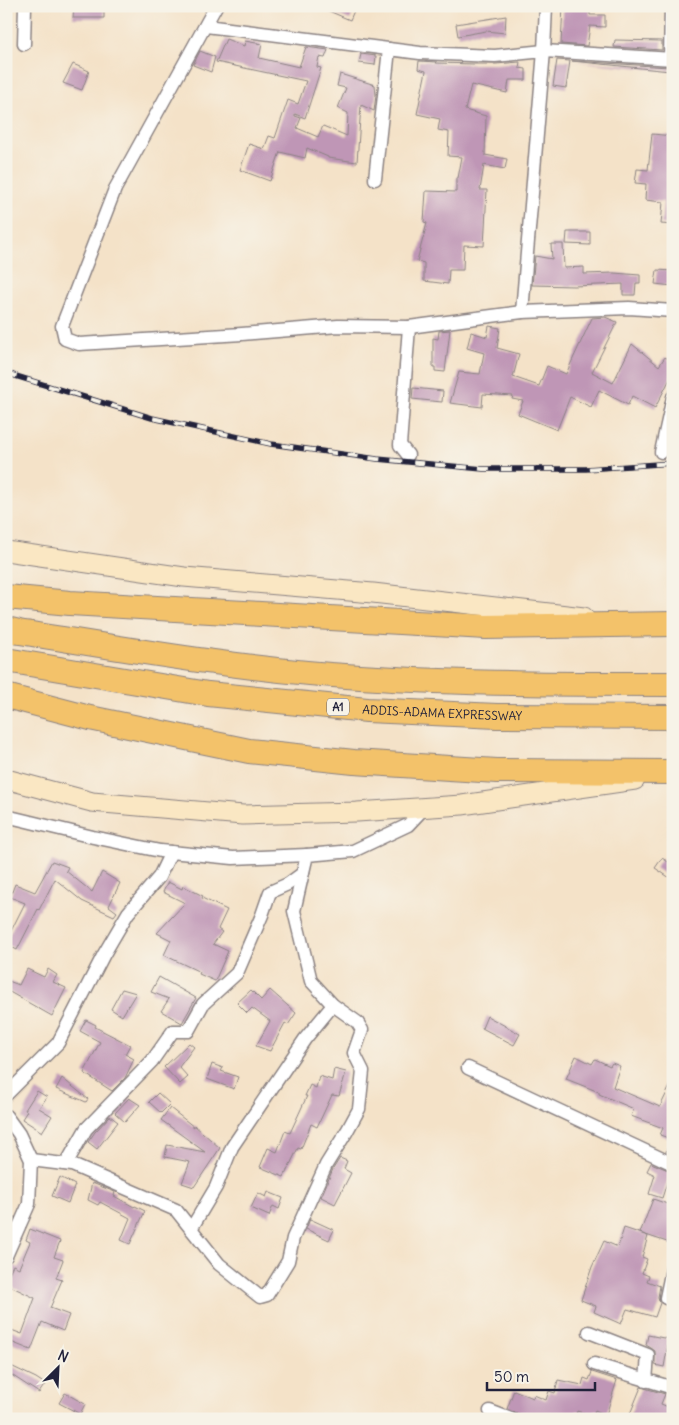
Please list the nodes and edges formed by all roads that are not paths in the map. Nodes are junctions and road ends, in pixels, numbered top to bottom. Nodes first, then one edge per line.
1 (25, 6) edge
2 (216, 6) edge
3 (546, 6) edge
4 (671, 6) edge
5 (206, 26) junction
6 (24, 44) dead end
7 (389, 49) junction
8 (544, 51) junction
9 (671, 59) edge
10 (375, 180) dead end
11 (673, 311) edge
12 (522, 312) junction
13 (409, 327) junction
14 (673, 397) edge
15 (661, 452) dead end
16 (408, 455) dead end
17 (6, 551) edge
18 (6, 597) edge
19 (673, 624) edge
20 (6, 629) edge
21 (6, 660) edge
22 (673, 684) edge
23 (6, 696) edge
24 (673, 717) edge
25 (673, 774) edge
26 (6, 779) edge
27 (425, 807) junction
28 (6, 816) edge
29 (171, 852) junction
30 (307, 855) junction
31 (303, 873) junction
32 (333, 1005) junction
33 (468, 1068) dead end
34 (6, 1095) edge
35 (6, 1116) edge
36 (31, 1160) junction
37 (66, 1164) junction
38 (673, 1164) edge
39 (191, 1229) junction
40 (6, 1256) edge
41 (673, 1264) edge
42 (673, 1300) edge
43 (589, 1332) dead end
44 (594, 1364) dead end
45 (646, 1381) junction
46 (673, 1388) edge
47 (490, 1411) dead end
48 (511, 1419) edge

1 - 6 street
2 - 5 street
3 - 8 street
4 - 9 street
5 - 7 street
5 - 13 street
7 - 8 street
7 - 10 street
8 - 9 street
8 - 12 street
11 - 12 street
12 - 13 street
13 - 16 street
14 - 15 street
17 - 19 street
18 - 19 highway
20 - 22 highway
21 - 24 highway, ADDIS-ADAMA EXPRESSWAY / A1
23 - 25 highway
25 - 27 street
26 - 27 street
27 - 30 street
28 - 29 street
29 - 30 street
29 - 34 street
30 - 31 street
31 - 32 street
31 - 37 street
32 - 39 street
32 - 39 street
33 - 38 street
35 - 36 street
36 - 37 street
36 - 40 street
37 - 39 street
41 - 42 street
43 - 45 street
44 - 45 street
45 - 46 street
47 - 48 street

